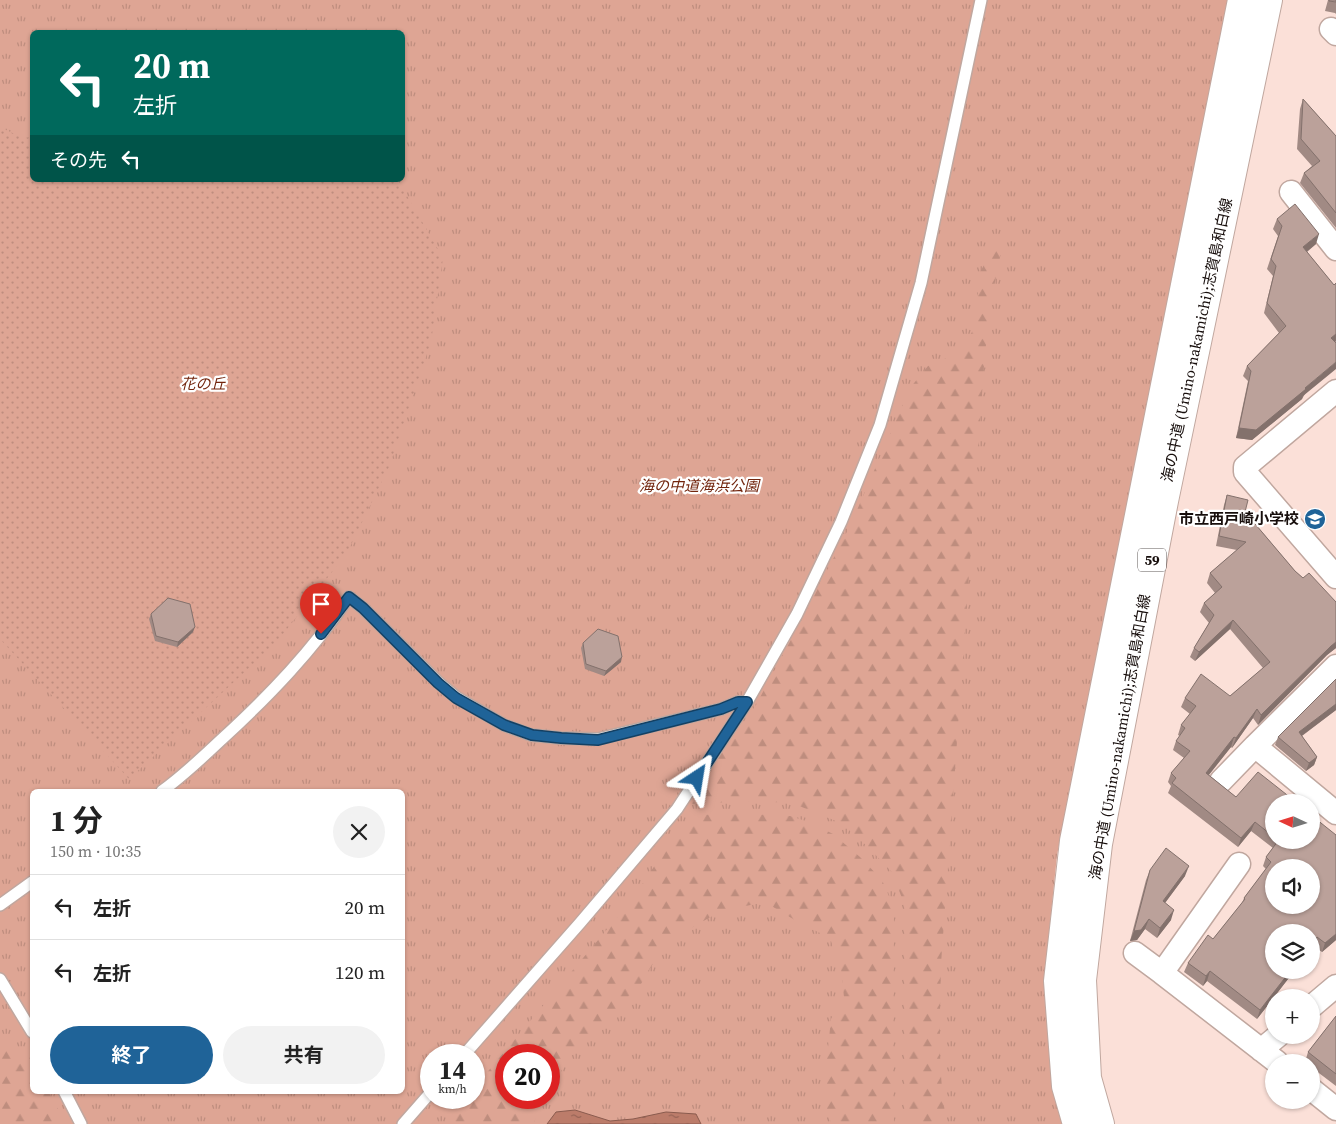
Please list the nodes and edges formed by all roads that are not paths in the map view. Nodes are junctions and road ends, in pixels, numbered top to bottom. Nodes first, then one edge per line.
1 (981, 0) edge
2 (1242, 0) edge
3 (1268, 0) edge
4 (1291, 192) dead end
5 (1336, 249) edge
6 (1336, 391) edge
7 (1336, 578) edge
8 (1336, 666) edge
9 (747, 702) junction
10 (1255, 746) junction
11 (1221, 781) dead end
12 (165, 789) edge
13 (1305, 794) edge
14 (1320, 804) edge
15 (1336, 813) edge
16 (1239, 864) dead end
17 (30, 883) edge
18 (0, 904) edge
19 (1135, 953) dead end
20 (1162, 973) junction
21 (0, 979) edge
22 (1336, 986) edge
23 (1320, 999) edge
24 (30, 1029) edge
25 (474, 1044) edge
26 (1266, 1054) edge
27 (66, 1094) edge
28 (1320, 1097) edge
29 (420, 1105) edge
30 (1336, 1109) edge
31 (81, 1124) edge
32 (404, 1124) edge
33 (1077, 1124) edge
34 (1100, 1124) edge

1 - 9 lane
2 - 33 main road, 海の中道 (Umino-nakamichi);志賀島和白線 / 59
3 - 34 main road, 海の中道 (Umino-nakamichi);志賀島和白線 / 59
4 - 5 street
6 - 7 street
8 - 10 street
9 - 12 lane
9 - 25 lane
10 - 11 street
10 - 13 street
14 - 15 street
16 - 20 street
17 - 18 lane
19 - 20 street
20 - 26 street
21 - 24 lane
22 - 23 street
27 - 31 lane
28 - 30 street
29 - 32 lane

